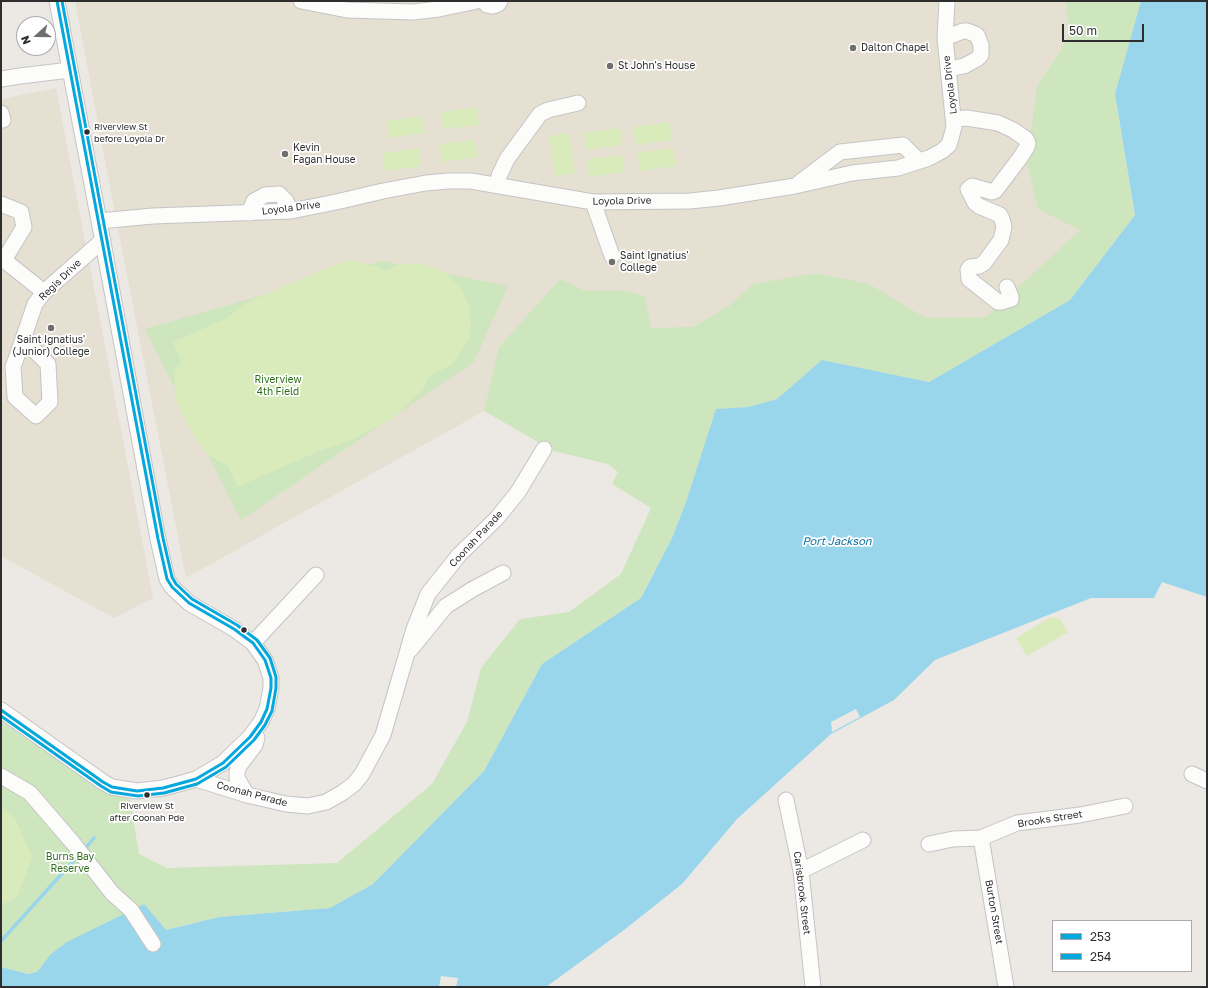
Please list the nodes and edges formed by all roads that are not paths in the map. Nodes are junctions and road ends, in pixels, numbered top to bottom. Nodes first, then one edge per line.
1 (57, 1) edge
2 (301, 1) edge
3 (477, 1) edge
4 (484, 1) edge
5 (500, 1) edge
6 (943, 5) edge
7 (945, 38) junction
8 (948, 69) junction
9 (70, 70) junction
10 (1, 80) edge
11 (578, 103) dead end
12 (954, 119) junction
13 (919, 162) junction
14 (498, 186) junction
15 (795, 186) junction
16 (593, 202) junction
17 (1, 204) edge
18 (99, 221) junction
19 (103, 240) junction
20 (612, 256) dead end
21 (1007, 287) dead end
22 (44, 292) junction
23 (22, 339) junction
24 (544, 449) dead end
25 (503, 573) dead end
26 (316, 575) dead end
27 (253, 643) junction
28 (407, 655) junction
29 (1, 710) edge
30 (261, 722) junction
31 (1192, 774) dead end
32 (1, 776) edge
33 (196, 779) junction
34 (1207, 781) edge
35 (247, 795) junction
36 (786, 800) dead end
37 (1125, 806) dead end
38 (981, 838) junction
39 (863, 840) dead end
40 (929, 844) dead end
41 (800, 871) junction
42 (153, 944) dead end
43 (813, 987) edge
44 (1006, 987) edge

1 - 9 street
2 - 3 street
4 - 5 street
6 - 7 street, Loyola Drive
7 - 8 street, Loyola Drive
7 - 8 street
8 - 12 street, Loyola Drive
9 - 10 street
9 - 18 street
11 - 14 street
12 - 13 street, Loyola Drive
12 - 21 street
13 - 15 street, Loyola Drive
13 - 15 street
14 - 16 street, Loyola Drive
14 - 18 street, Loyola Drive
15 - 16 street, Loyola Drive
16 - 20 street
17 - 22 street
18 - 19 street
19 - 22 street, Regis Drive
19 - 27 street
22 - 23 street, Regis Drive
23 - 23 street, Regis Drive
24 - 28 street, Coonah Parade
25 - 28 street, Coonah Parade
26 - 27 street
27 - 30 street
28 - 35 street, Coonah Parade
29 - 33 street
30 - 33 street
30 - 35 street
31 - 34 street
32 - 42 street
33 - 35 street, Coonah Parade
36 - 41 street, Carisbrook Street
37 - 38 street, Brooks Street
38 - 40 street, Brooks Street
38 - 44 street, Burton Street
39 - 41 street
41 - 43 street, Carisbrook Street

